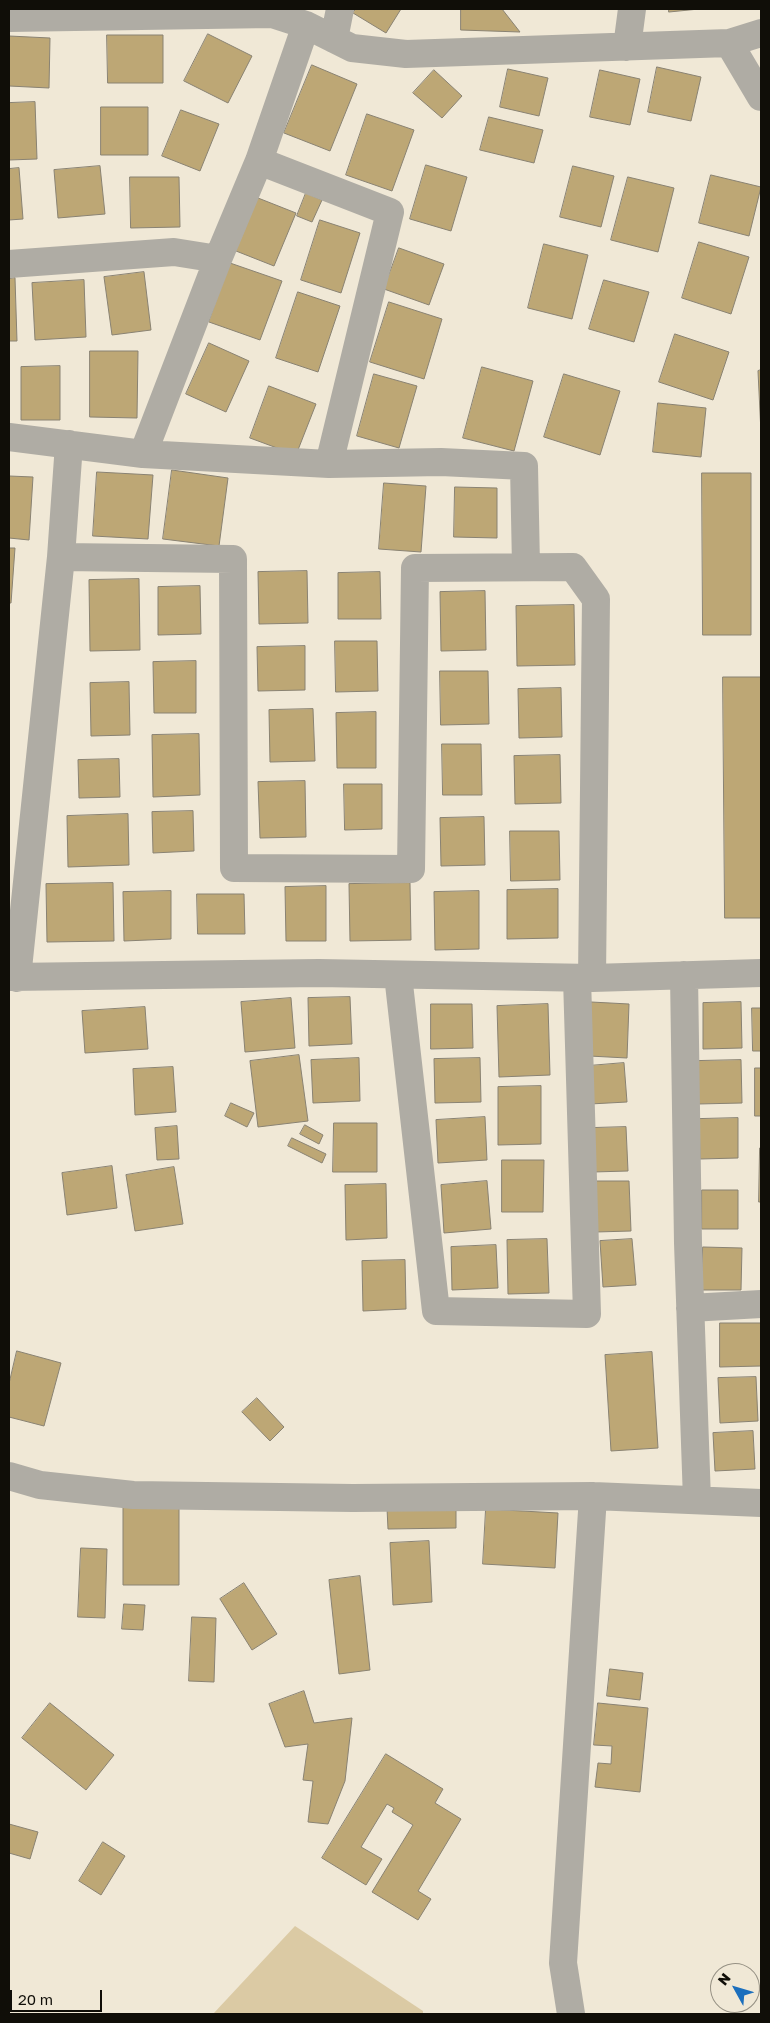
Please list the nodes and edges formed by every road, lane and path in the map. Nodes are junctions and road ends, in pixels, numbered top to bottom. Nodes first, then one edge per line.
1 (340, 9) edge
2 (632, 9) edge
3 (244, 12) edge
4 (42, 13) edge
5 (9, 18) edge
6 (306, 25) junction
7 (761, 33) edge
8 (334, 39) junction
9 (729, 43) junction
10 (626, 47) junction
11 (761, 97) edge
12 (259, 161) junction
13 (218, 259) junction
14 (9, 264) edge
15 (9, 437) edge
16 (69, 444) junction
17 (143, 454) junction
18 (329, 464) junction
19 (61, 557) junction
20 (526, 566) junction
21 (761, 973) edge
22 (398, 975) junction
23 (684, 975) junction
24 (13, 978) edge
25 (585, 978) junction
26 (761, 1304) edge
27 (690, 1308) junction
28 (9, 1476) edge
29 (593, 1496) junction
30 (696, 1500) junction
31 (761, 1503) edge
32 (570, 2014) edge

1 - 8 street
2 - 10 street
3 - 4 street
3 - 6 street
4 - 5 street
6 - 8 street
6 - 12 street
7 - 9 street
8 - 10 street
9 - 10 street
9 - 11 street
12 - 13 street
12 - 18 street
13 - 14 street
13 - 17 street
15 - 16 street
16 - 17 street
16 - 19 street
17 - 18 street
18 - 20 street
19 - 20 street
19 - 24 street
20 - 25 street
21 - 23 street
22 - 24 street
22 - 25 street
22 - 25 street
23 - 25 street
23 - 27 street
26 - 27 street
27 - 30 street
28 - 29 street
29 - 30 street
29 - 32 street
30 - 31 street

